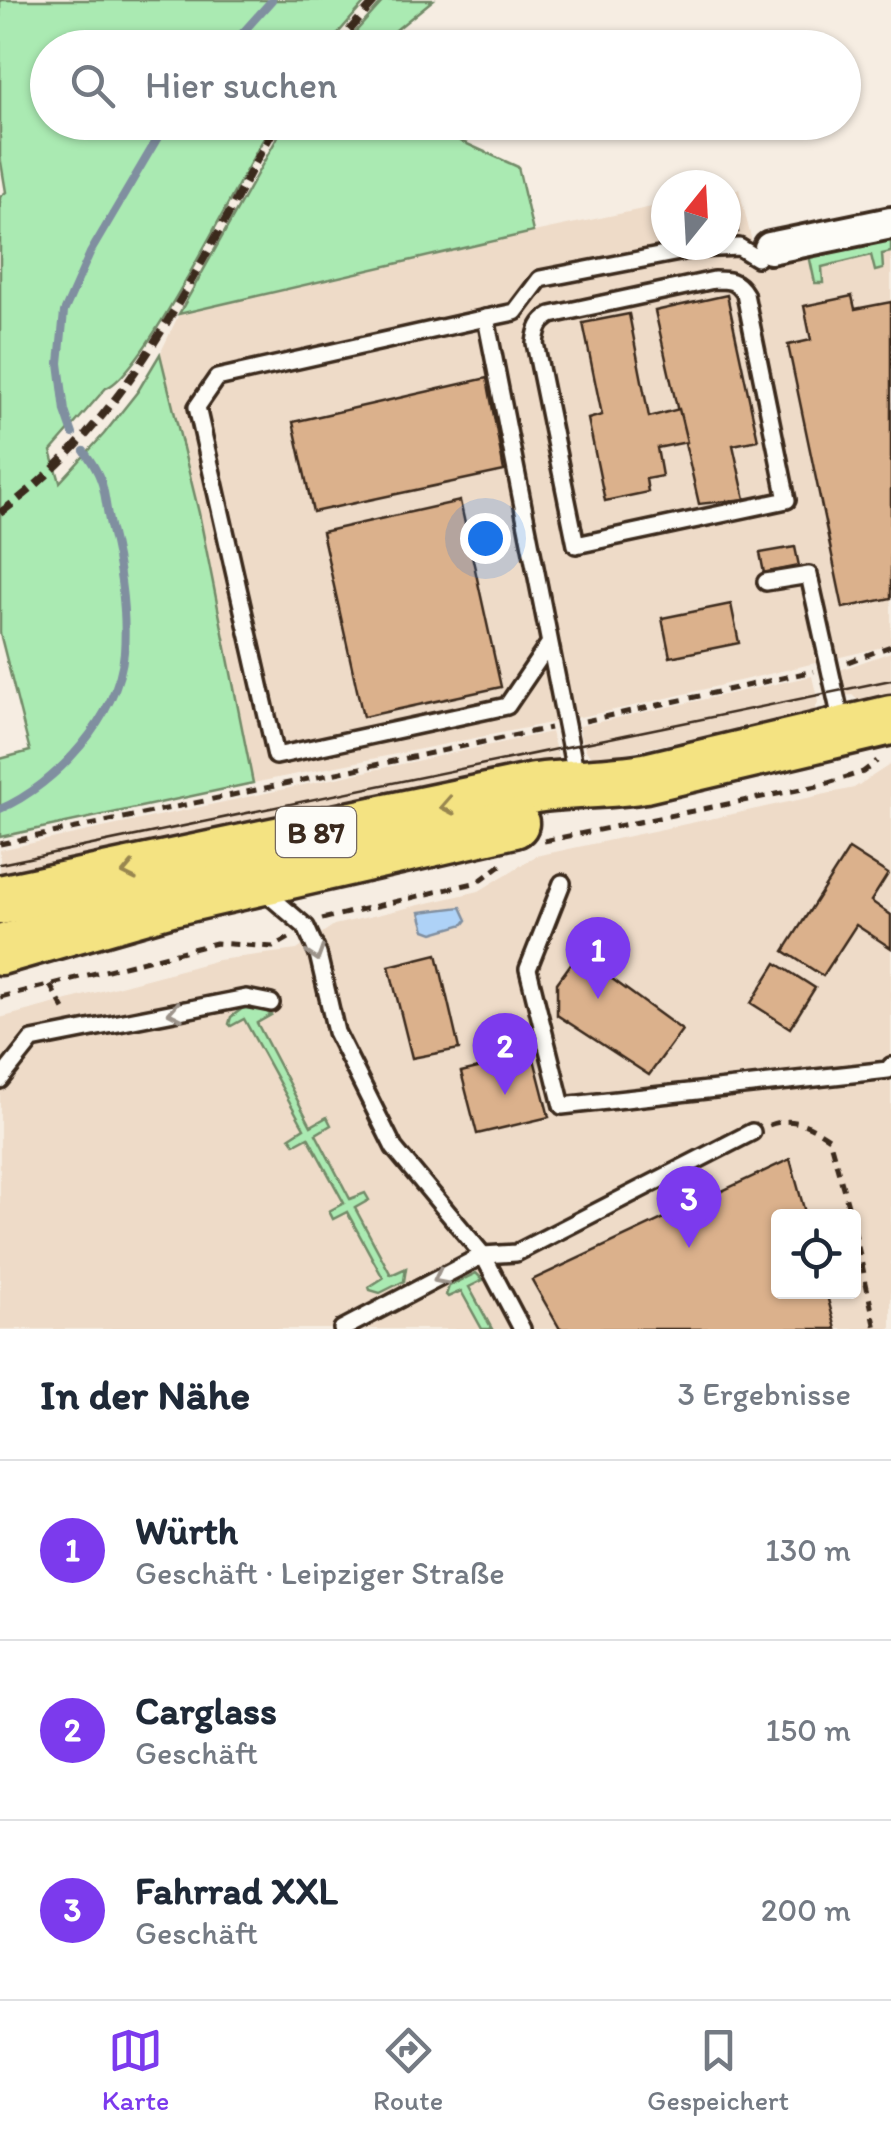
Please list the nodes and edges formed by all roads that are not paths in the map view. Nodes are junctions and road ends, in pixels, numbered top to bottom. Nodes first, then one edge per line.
1 (891, 223) edge
2 (763, 253) junction
3 (730, 280) junction
4 (486, 318) junction
5 (766, 582) dead end
6 (548, 644) junction
7 (871, 737) edge
8 (599, 782) junction
9 (562, 883) dead end
10 (254, 884) junction
11 (0, 900) edge
12 (0, 950) edge
13 (271, 1004) dead end
14 (891, 1066) edge
15 (0, 1080) edge
16 (752, 1132) road end
17 (483, 1255) junction
18 (342, 1329) edge
19 (522, 1329) edge

1 - 2 street
2 - 3 lane
2 - 4 lane
3 - 3 lane
4 - 6 lane
4 - 6 lane
5 - 7 lane
6 - 8 lane
7 - 8 main road, B 87
8 - 10 main road, B 87
8 -> 11 main road, B 87
9 - 14 lane
10 - 12 main road, B 87
10 -> 17 lane
13 -> 15 lane
16 - 17 lane
17 -> 18 lane
17 - 19 lane

